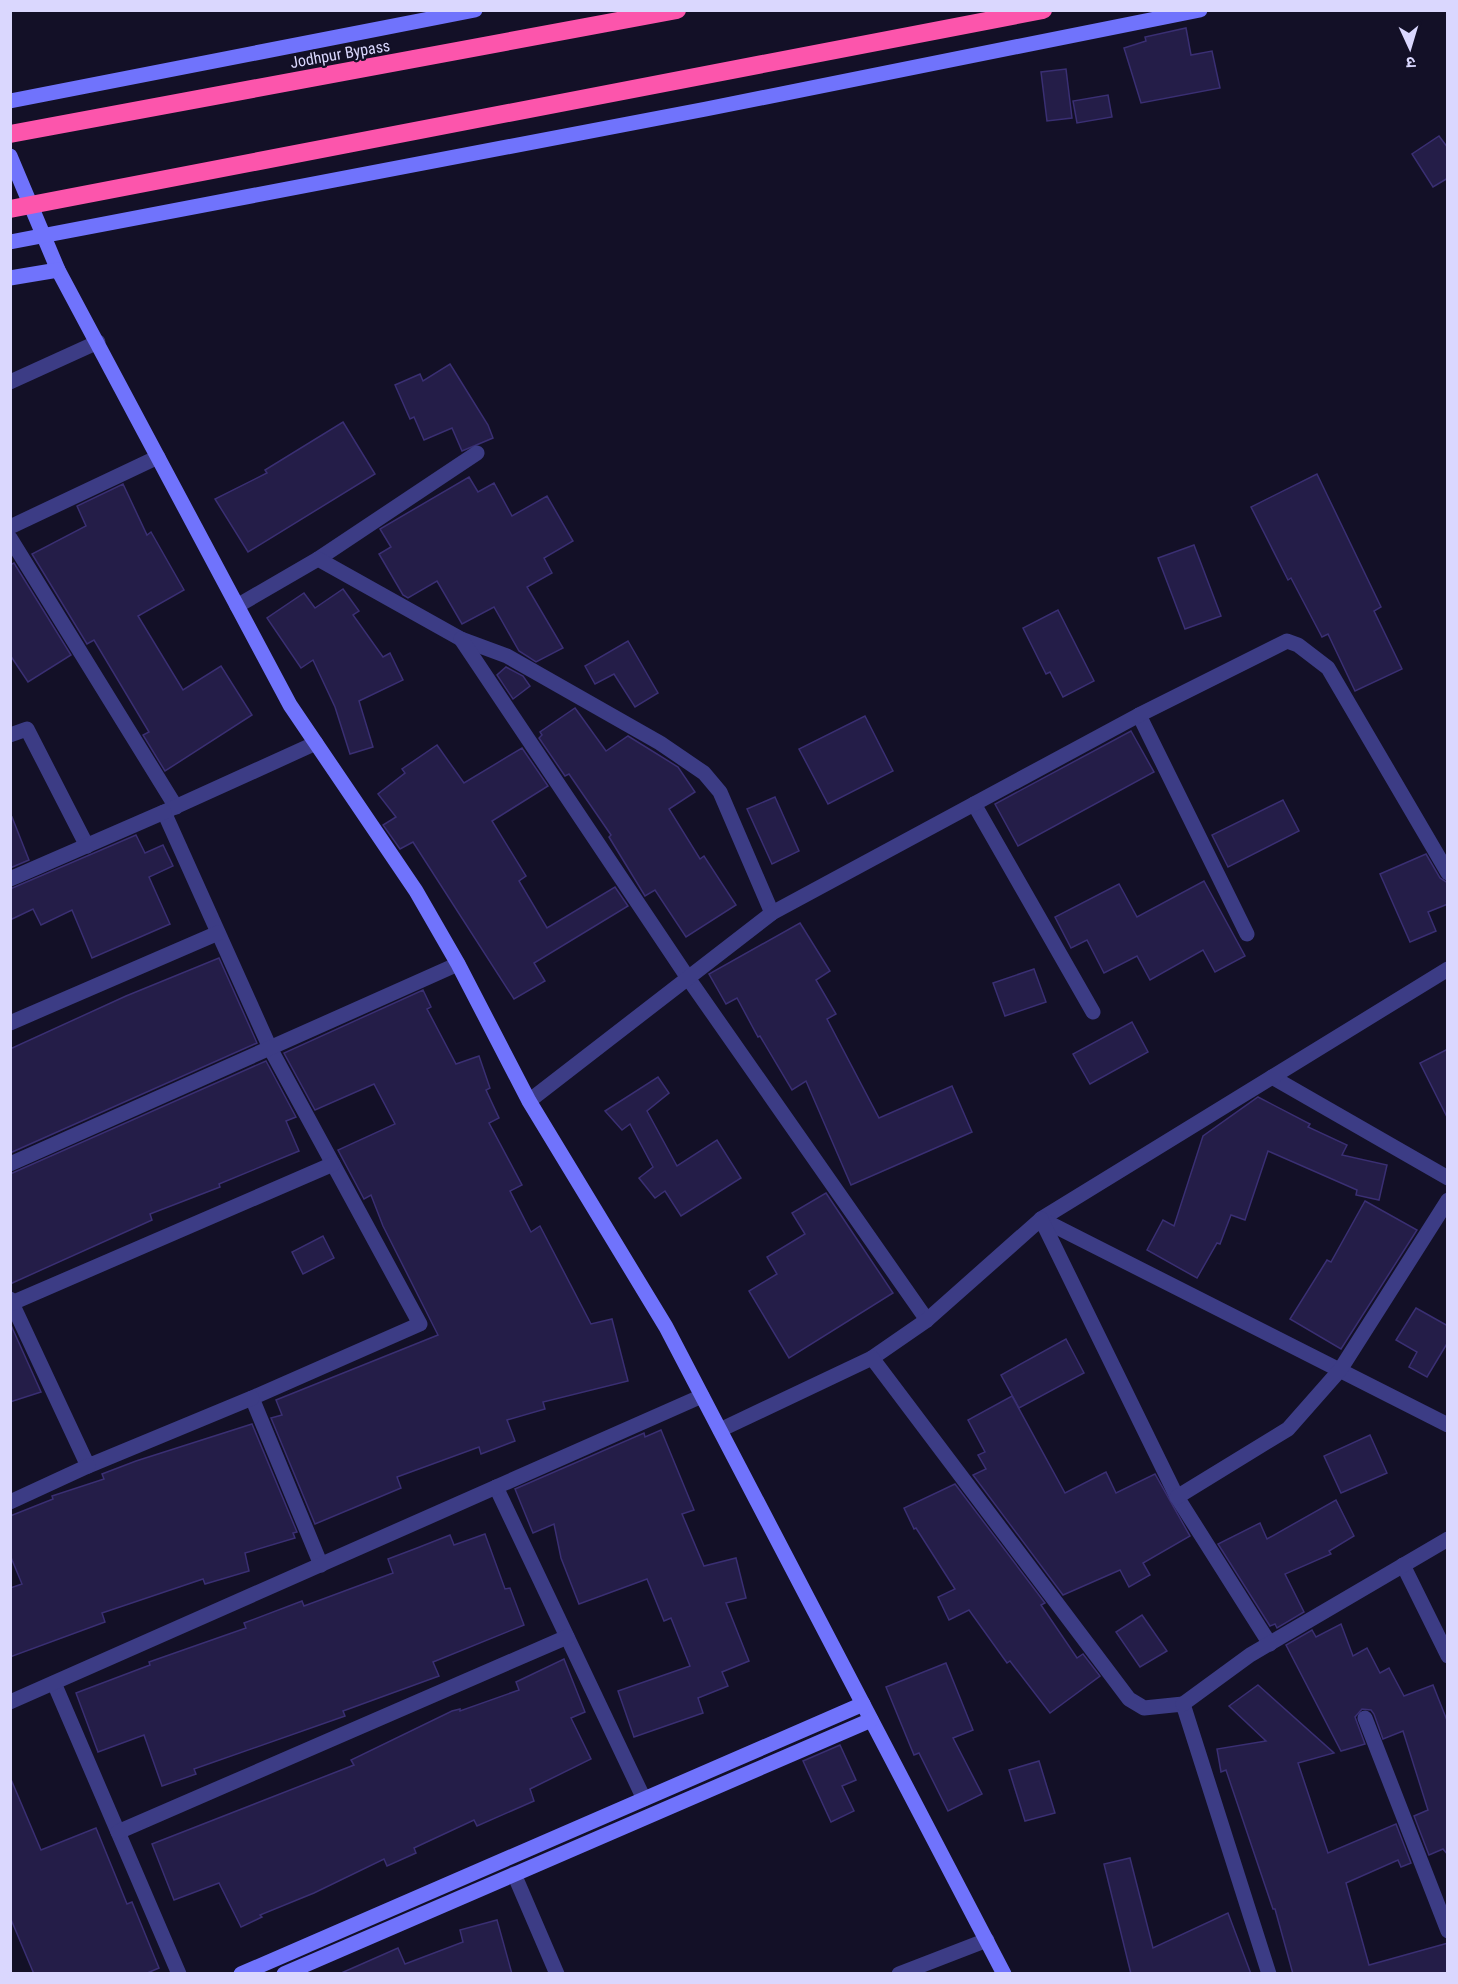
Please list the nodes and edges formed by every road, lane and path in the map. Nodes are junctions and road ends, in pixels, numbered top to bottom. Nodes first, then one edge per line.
1 (475, 10) edge
2 (677, 10) edge
3 (1043, 10) edge
4 (1200, 10) edge
5 (10, 101) edge
6 (10, 134) edge
7 (10, 156) edge
8 (30, 204) junction
9 (10, 208) edge
10 (43, 234) junction
11 (10, 243) edge
12 (57, 270) junction
13 (10, 278) edge
14 (98, 342) junction
15 (10, 382) edge
16 (477, 453) dead end
17 (158, 457) junction
18 (10, 527) edge
19 (10, 538) edge
20 (318, 559) junction
21 (237, 606) junction
22 (461, 639) junction
23 (1139, 715) junction
24 (10, 735) edge
25 (316, 743) junction
26 (974, 804) junction
27 (170, 809) junction
28 (87, 846) junction
29 (1448, 873) edge
30 (10, 879) edge
31 (772, 913) junction
32 (218, 933) junction
33 (1247, 934) dead end
34 (458, 964) junction
35 (1448, 969) edge
36 (688, 978) junction
37 (1093, 1012) dead end
38 (10, 1023) edge
39 (270, 1048) junction
40 (1272, 1077) junction
41 (529, 1101) junction
42 (10, 1164) edge
43 (333, 1164) junction
44 (1448, 1178) edge
45 (1448, 1200) edge
46 (1041, 1220) junction
47 (11, 1301) edge
48 (927, 1320) junction
49 (872, 1358) junction
50 (1340, 1370) junction
51 (702, 1396) junction
52 (252, 1398) junction
53 (1448, 1425) edge
54 (720, 1430) junction
55 (88, 1466) junction
56 (496, 1487) junction
57 (1177, 1497) junction
58 (10, 1502) edge
59 (1448, 1539) edge
60 (321, 1565) junction
61 (1403, 1565) junction
62 (567, 1637) junction
63 (1270, 1644) junction
64 (1448, 1656) edge
65 (54, 1683) junction
66 (10, 1702) edge
67 (863, 1704) junction
68 (1183, 1704) junction
69 (1365, 1718) dead end
70 (871, 1720) junction
71 (644, 1799) junction
72 (118, 1832) junction
73 (514, 1875) junction
74 (1448, 1931) edge
75 (987, 1940) junction
76 (179, 1974) edge
77 (242, 1974) edge
78 (284, 1974) edge
79 (557, 1974) edge
80 (899, 1974) edge
81 (1004, 1974) edge
82 (1269, 1974) edge

1 - 5 street
2 - 6 highway, Jodhpur Bypass
3 - 8 highway
4 - 10 street
7 - 8 street
8 - 9 highway
8 - 10 street
10 - 11 street
10 - 12 street
12 - 13 street
12 - 14 street
14 - 15 street
14 - 17 street
16 - 20 street
17 - 18 street
17 - 21 street
19 - 27 street
20 - 21 street
20 - 22 street
21 - 25 street
22 - 31 street
22 - 36 street
23 - 26 street
23 - 29 street
23 - 33 street
24 - 28 street
25 - 27 street
25 - 34 street
26 - 31 street
26 - 37 street
27 - 28 street
27 - 32 street
28 - 30 street
31 - 36 street
32 - 38 street
32 - 39 street
34 - 39 street
34 - 41 street
35 - 40 street
36 - 41 street
36 - 48 street
39 - 42 street
39 - 43 street
40 - 44 street
40 - 46 street
41 - 51 street
43 - 47 street
43 - 52 street
45 - 50 street
46 - 48 street
46 - 50 street
46 - 57 street
47 - 55 street
48 - 49 street
49 - 54 street
49 - 68 street
50 - 53 street
50 - 57 street
51 - 54 street
51 - 56 street
52 - 55 street
52 - 60 street
54 - 67 street
55 - 58 street
56 - 60 street
56 - 62 street
57 - 63 street
59 - 61 street
60 - 65 street
61 - 63 street
61 - 64 street
62 - 71 street
62 - 72 street
63 - 68 street
65 - 66 street
65 - 72 street
67 - 70 street
67 - 71 street
68 - 82 street
69 - 74 street
70 - 73 street
70 - 75 street
71 - 77 street
72 - 76 street
73 - 78 street
73 - 79 street
75 - 80 street
75 - 81 street

